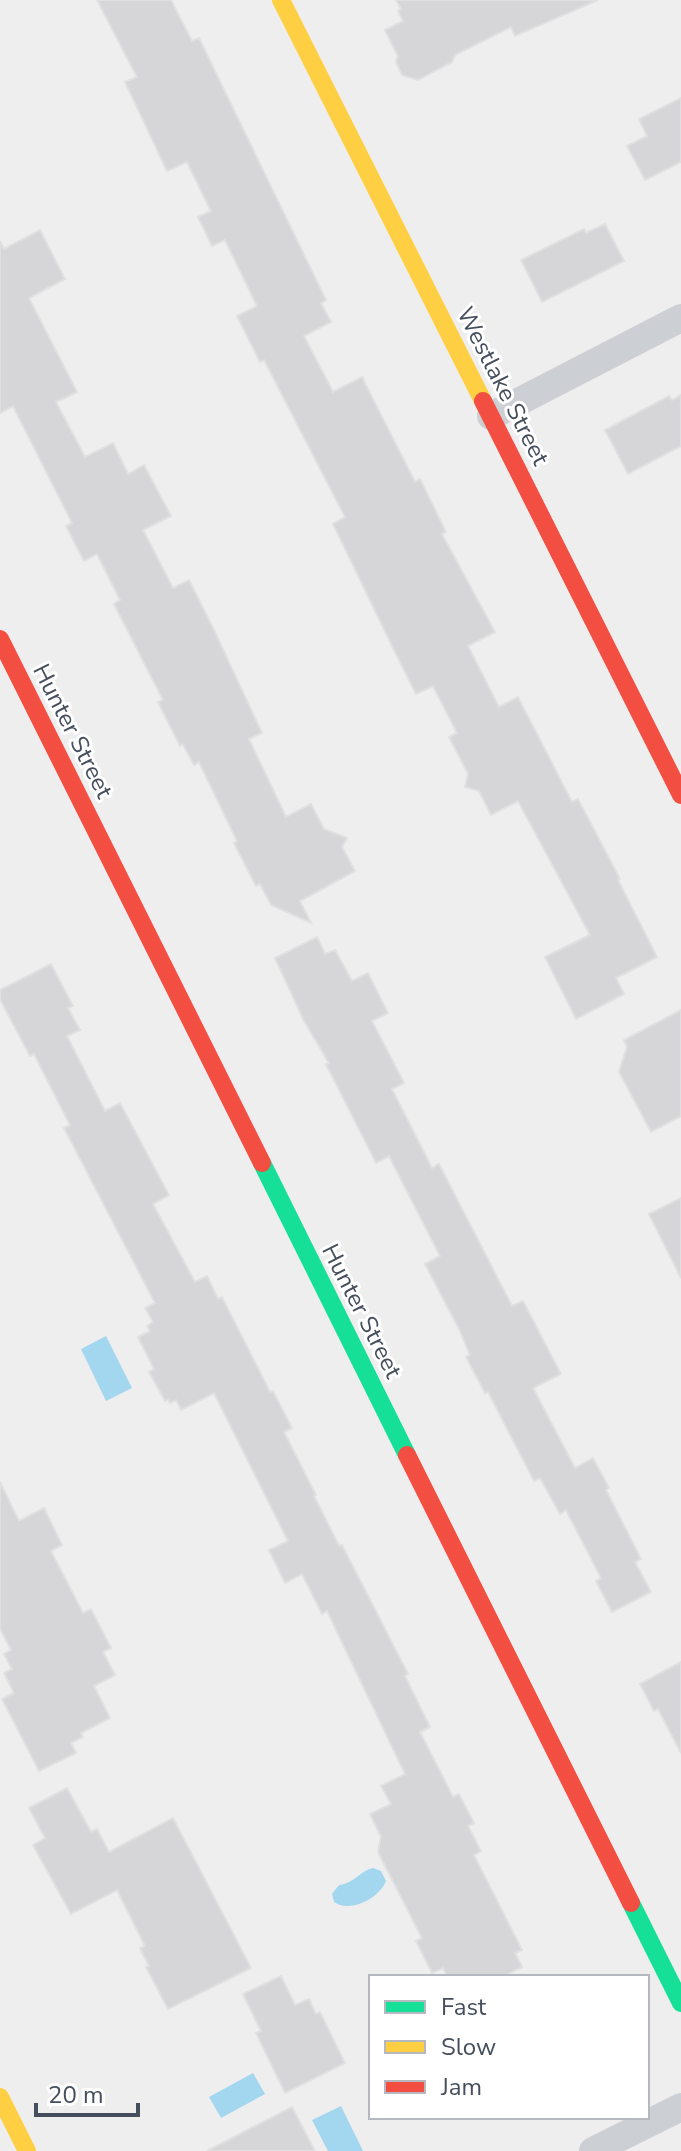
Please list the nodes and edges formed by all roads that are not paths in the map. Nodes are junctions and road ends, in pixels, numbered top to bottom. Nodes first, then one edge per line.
1 (281, 0) edge
2 (681, 318) edge
3 (491, 416) junction
4 (0, 639) edge
5 (681, 795) edge
6 (681, 2003) edge
7 (0, 2097) edge
8 (681, 2107) edge
9 (27, 2151) edge
10 (593, 2151) edge

1 - 3 street, Westlake Street
2 - 3 street
3 - 5 street, Westlake Street
4 - 6 street, Hunter Street
7 - 9 street
8 - 10 street

